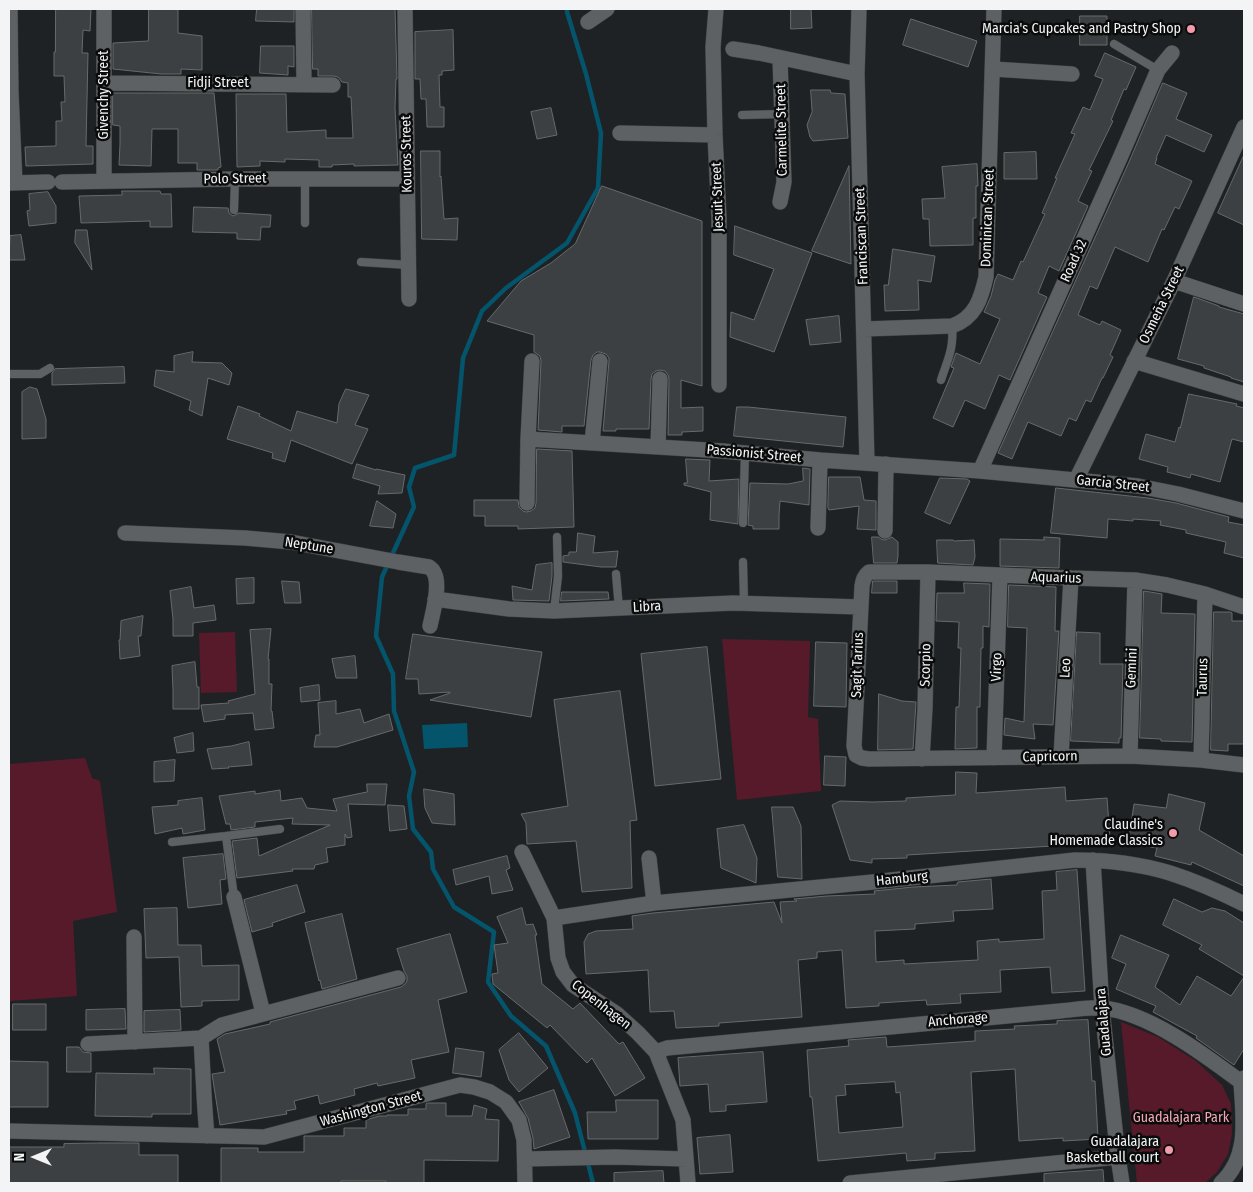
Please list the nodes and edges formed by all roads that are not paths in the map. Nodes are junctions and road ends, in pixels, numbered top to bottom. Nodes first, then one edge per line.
1 (10, 9) edge
2 (104, 9) edge
3 (303, 9) edge
4 (405, 9) edge
5 (607, 9) edge
6 (716, 9) edge
7 (859, 9) edge
8 (994, 9) edge
9 (588, 22) dead end
10 (1114, 44) dead end
11 (733, 49) dead end
12 (1172, 53) dead end
13 (780, 58) junction
14 (992, 69) junction
15 (1158, 70) junction
16 (858, 74) junction
17 (1072, 74) dead end
18 (104, 83) junction
19 (304, 84) junction
20 (333, 84) dead end
21 (10, 94) edge
22 (782, 114) junction
23 (742, 115) dead end
24 (1244, 127) edge
25 (620, 133) dead end
26 (715, 135) junction
27 (305, 178) junction
28 (235, 179) junction
29 (407, 179) junction
30 (104, 181) junction
31 (12, 183) edge
32 (780, 202) dead end
33 (234, 210) dead end
34 (305, 223) dead end
35 (361, 262) dead end
36 (409, 265) junction
37 (1174, 281) junction
38 (409, 299) dead end
39 (1244, 304) edge
40 (952, 326) junction
41 (864, 329) junction
42 (532, 361) dead end
43 (600, 361) dead end
44 (1134, 362) junction
45 (50, 368) dead end
46 (9, 374) edge
47 (660, 379) dead end
48 (941, 380) dead end
49 (719, 385) dead end
50 (1244, 394) edge
51 (528, 439) junction
52 (592, 443) junction
53 (658, 447) junction
54 (745, 453) junction
55 (820, 460) junction
56 (868, 463) junction
57 (886, 464) junction
58 (980, 471) junction
59 (1076, 480) junction
60 (527, 503) dead end
61 (1244, 511) edge
62 (743, 523) dead end
63 (818, 528) dead end
64 (885, 531) dead end
65 (125, 533) dead end
66 (557, 537) dead end
67 (743, 562) dead end
68 (928, 572) junction
69 (616, 574) dead end
70 (865, 575) joint
71 (1000, 575) junction
72 (1071, 578) junction
73 (1135, 580) junction
74 (1205, 594) junction
75 (436, 599) junction
76 (744, 603) junction
77 (860, 607) junction
78 (1244, 607) edge
79 (619, 609) junction
80 (554, 611) junction
81 (430, 626) dead end
82 (856, 755) joint
83 (1130, 756) junction
84 (1061, 757) junction
85 (994, 758) junction
86 (922, 759) junction
87 (1201, 760) junction
88 (1244, 765) edge
89 (280, 830) dead end
90 (226, 836) junction
91 (172, 842) dead end
92 (522, 852) dead end
93 (649, 858) dead end
94 (1093, 860) junction
95 (234, 897) joint
96 (654, 903) junction
97 (1244, 904) edge
98 (554, 918) junction
99 (134, 937) dead end
100 (398, 978) dead end
101 (1102, 1008) junction
102 (263, 1013) junction
103 (200, 1038) junction
104 (135, 1042) junction
105 (88, 1044) dead end
106 (656, 1052) junction
107 (1243, 1080) edge
108 (9, 1131) edge
109 (208, 1136) junction
110 (1118, 1157) junction
111 (525, 1159) junction
112 (686, 1159) junction
113 (525, 1183) edge
114 (688, 1183) edge
115 (850, 1183) edge
116 (1122, 1183) edge
117 (1221, 1183) edge

1 - 21 street
2 - 18 street, Givenchy Street
3 - 19 street
4 - 29 street, Kouros Street
5 - 9 street
6 - 26 street, Jesuit Street
7 - 16 street, Franciscan Street
8 - 14 street, Dominican Street
10 - 15 lane
11 - 13 street
12 - 15 street, Road 32
13 - 16 street
13 - 22 street, Carmelite Street
14 - 17 street
14 - 40 street, Dominican Street
15 - 58 street, Road 32
16 - 41 street, Franciscan Street
18 - 19 street, Fidji Street
18 - 30 street, Givenchy Street
19 - 20 street, Fidji Street
21 - 31 street
22 - 23 lane
22 - 32 street, Carmelite Street
24 - 37 street, Osmeña Street
25 - 26 street
26 - 49 street, Jesuit Street
27 - 28 street, Polo Street
27 - 29 street, Polo Street
27 - 34 lane
28 - 30 street, Polo Street
28 - 33 lane
29 - 36 street, Kouros Street
30 - 31 street, Polo Street
35 - 36 lane
36 - 38 street, Kouros Street
37 - 39 street
37 - 44 street, Osmeña Street
40 - 41 street
40 - 48 lane
41 - 56 street, Franciscan Street
42 - 51 street
43 - 52 street
44 - 50 street
44 - 59 street, Osmeña Street
45 - 46 lane
47 - 53 street
51 - 52 street, Passionist Street
51 - 60 street
52 - 53 street, Passionist Street
53 - 54 street, Passionist Street
54 - 55 street, Passionist Street
54 - 62 lane
55 - 56 street, Passionist Street
55 - 63 street
56 - 57 street, Passionist Street
57 - 58 street, Passionist Street
57 - 64 street
58 - 59 street, Garcia Street
59 - 61 street, Garcia Street
65 - 75 street, Neptune
66 - 80 lane
67 - 76 lane
68 - 70 street, Aquarius
68 - 71 street, Aquarius
68 - 86 street, Scorpio
69 - 79 lane
70 - 77 street, Sagit Tarius
71 - 72 street, Aquarius
71 - 85 street, Virgo
72 - 73 street, Aquarius
72 - 84 street, Leo
73 - 74 street, Aquarius
73 - 83 street, Gemini
74 - 78 street, Aquarius
74 - 87 street, Taurus
75 - 80 street, Libra
75 - 81 street, Neptune
76 - 77 street, Libra
76 - 79 street, Libra
77 - 82 street, Sagit Tarius
79 - 80 street, Libra
82 - 86 street, Capricorn
83 - 84 street, Capricorn
83 - 87 street, Capricorn
84 - 85 street, Capricorn
85 - 86 street, Capricorn
87 - 88 street, Capricorn
89 - 90 lane
90 - 91 lane
90 - 95 lane
92 - 98 street, Copenhagen
93 - 96 street
94 - 96 street, Hamburg
94 - 97 street, Hamburg
94 - 101 street, Guadalajara
95 - 102 street
96 - 98 street, Hamburg
98 - 106 street, Copenhagen
99 - 104 street
100 - 102 street
101 - 106 street, Anchorage
101 - 107 street, Anchorage
101 - 110 street, Guadalajara
102 - 103 street
103 - 104 street
103 - 109 street
104 - 105 street
106 - 112 street, Copenhagen
107 - 117 street
108 - 109 street, Washington Street
109 - 111 street, Washington Street
110 - 115 street
110 - 116 street, Guadalajara
111 - 112 street
111 - 113 street, Washington Street
112 - 114 street, Copenhagen

